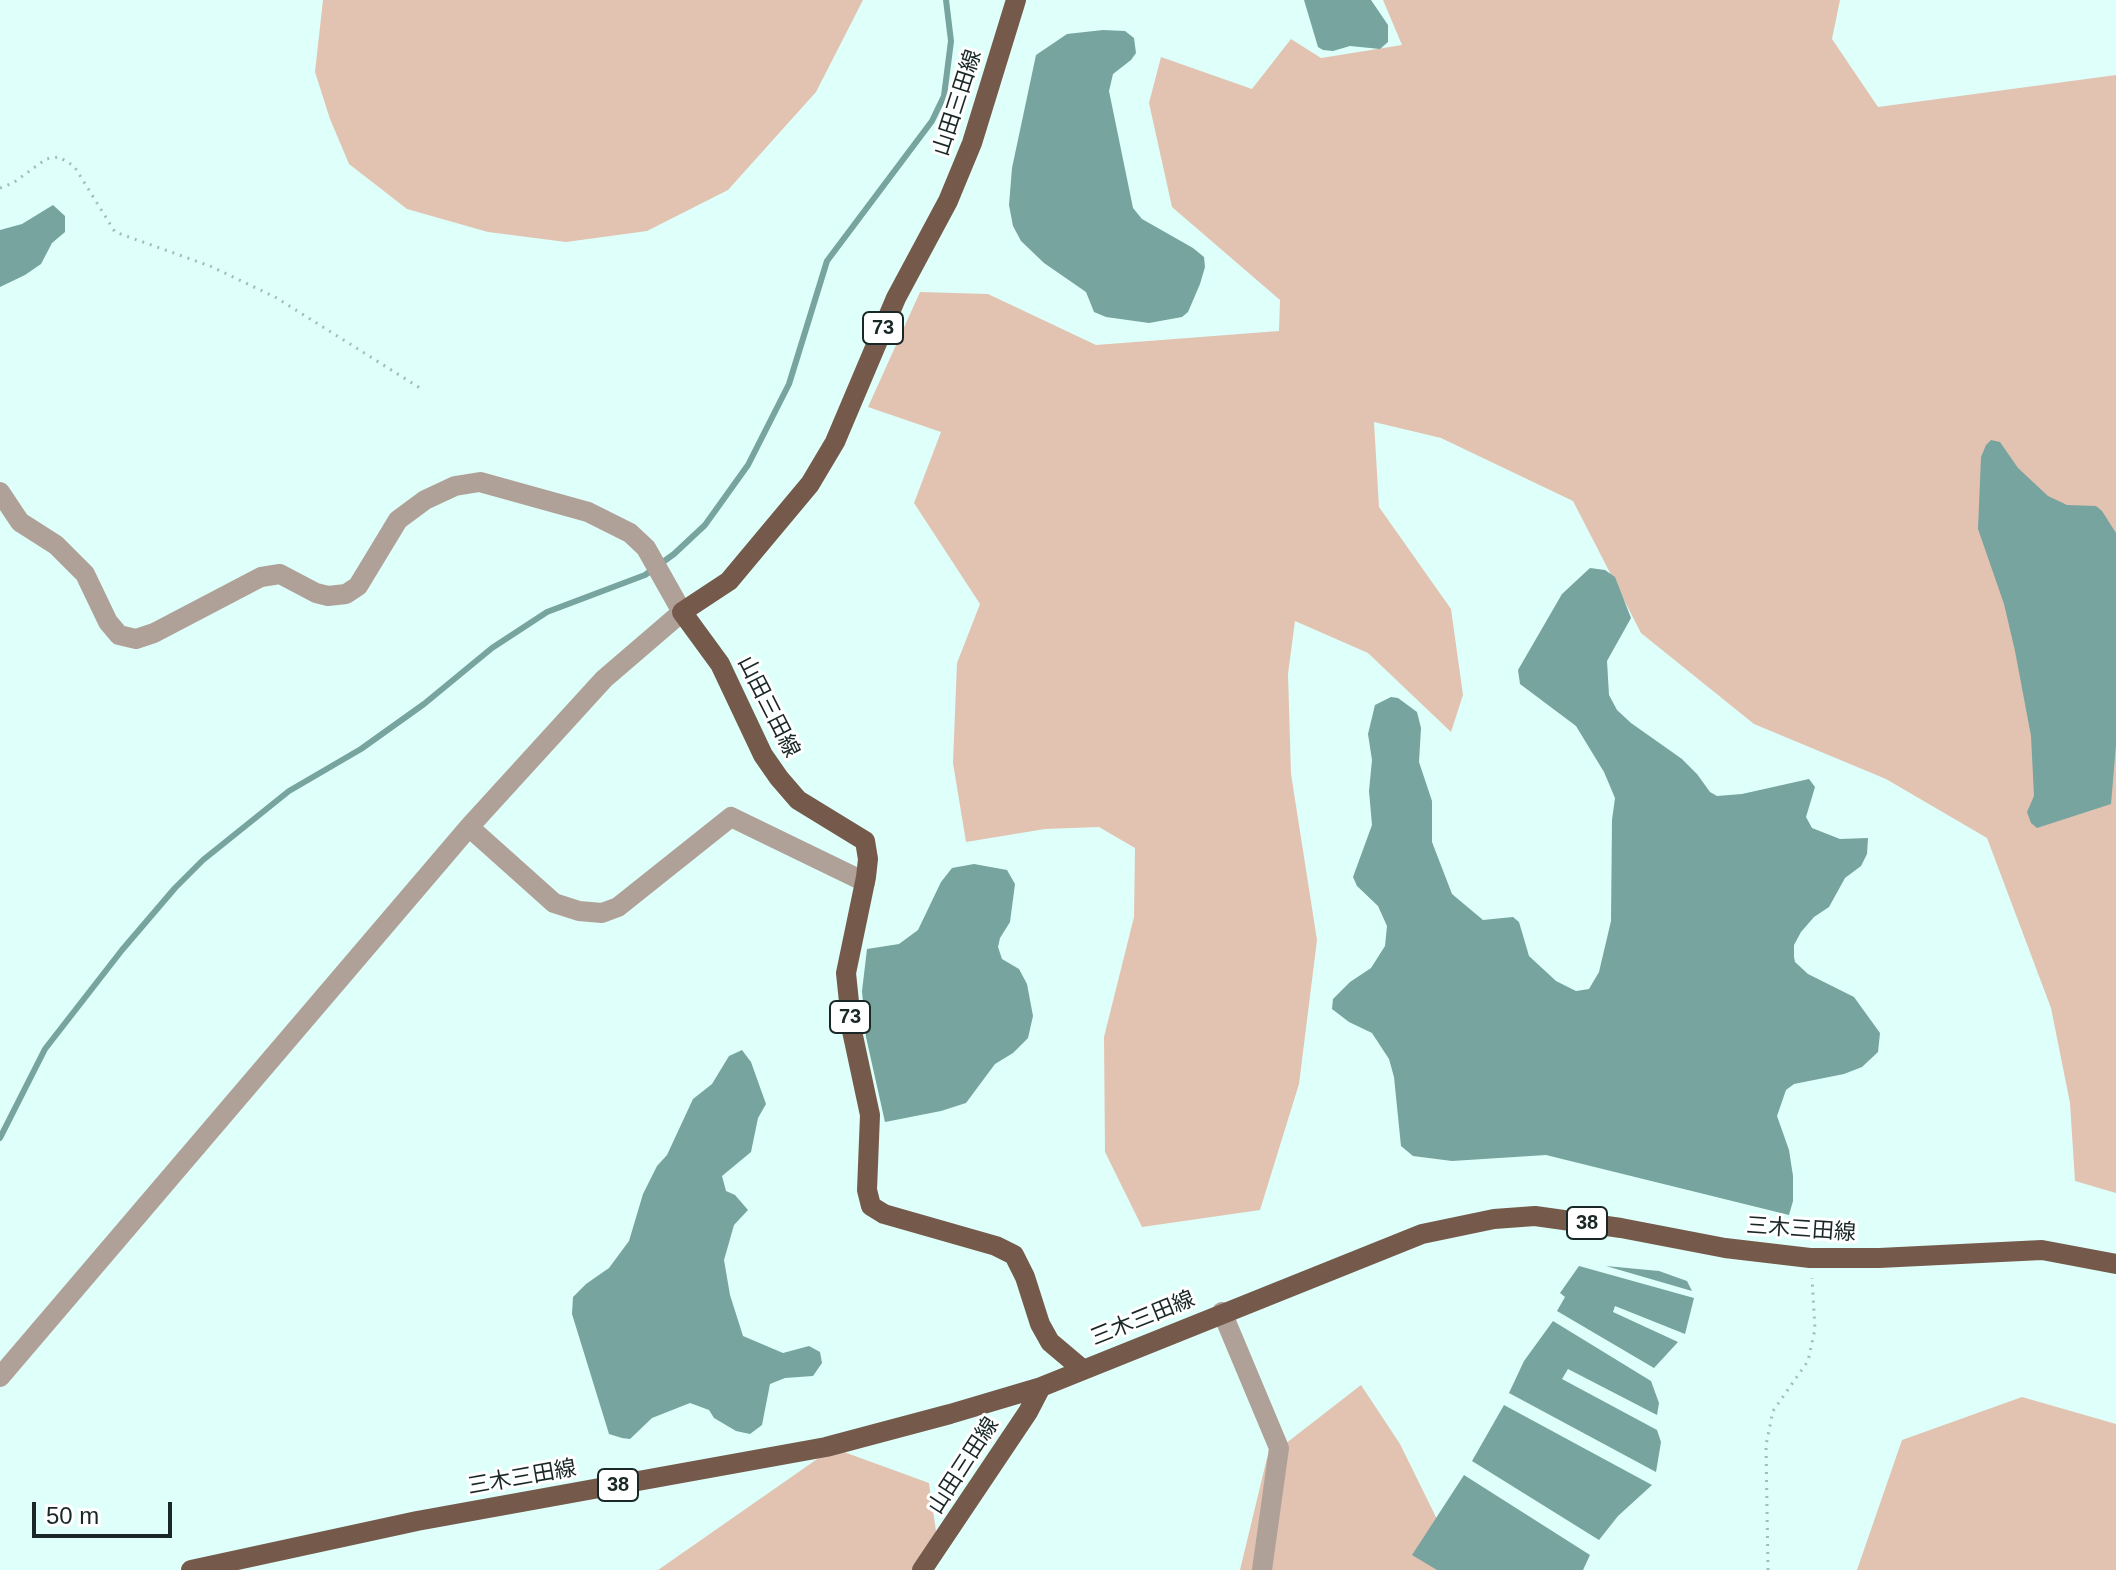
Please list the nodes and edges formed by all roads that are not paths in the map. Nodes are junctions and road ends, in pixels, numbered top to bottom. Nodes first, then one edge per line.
1 (1016, 0) edge
2 (0, 492) edge
3 (682, 612) junction
4 (469, 827) junction
5 (865, 882) junction
6 (2116, 1264) edge
7 (1222, 1312) junction
8 (1082, 1369) junction
9 (0, 1377) edge
10 (1041, 1387) junction
11 (191, 1570) edge
12 (922, 1570) edge
13 (1262, 1570) edge

1 - 3 main road, 山田三田線 / 73
2 - 3 street
3 - 4 street
3 - 5 main road, 山田三田線 / 73
4 - 5 street
4 - 9 street
5 - 8 main road, 山田三田線 / 73
6 - 7 main road, 三木三田線 / 38
7 - 8 main road, 三木三田線 / 38
7 - 13 street
8 - 10 main road, 三木三田線 / 38
10 - 11 main road, 三木三田線 / 38
10 - 12 main road, 山田三田線

